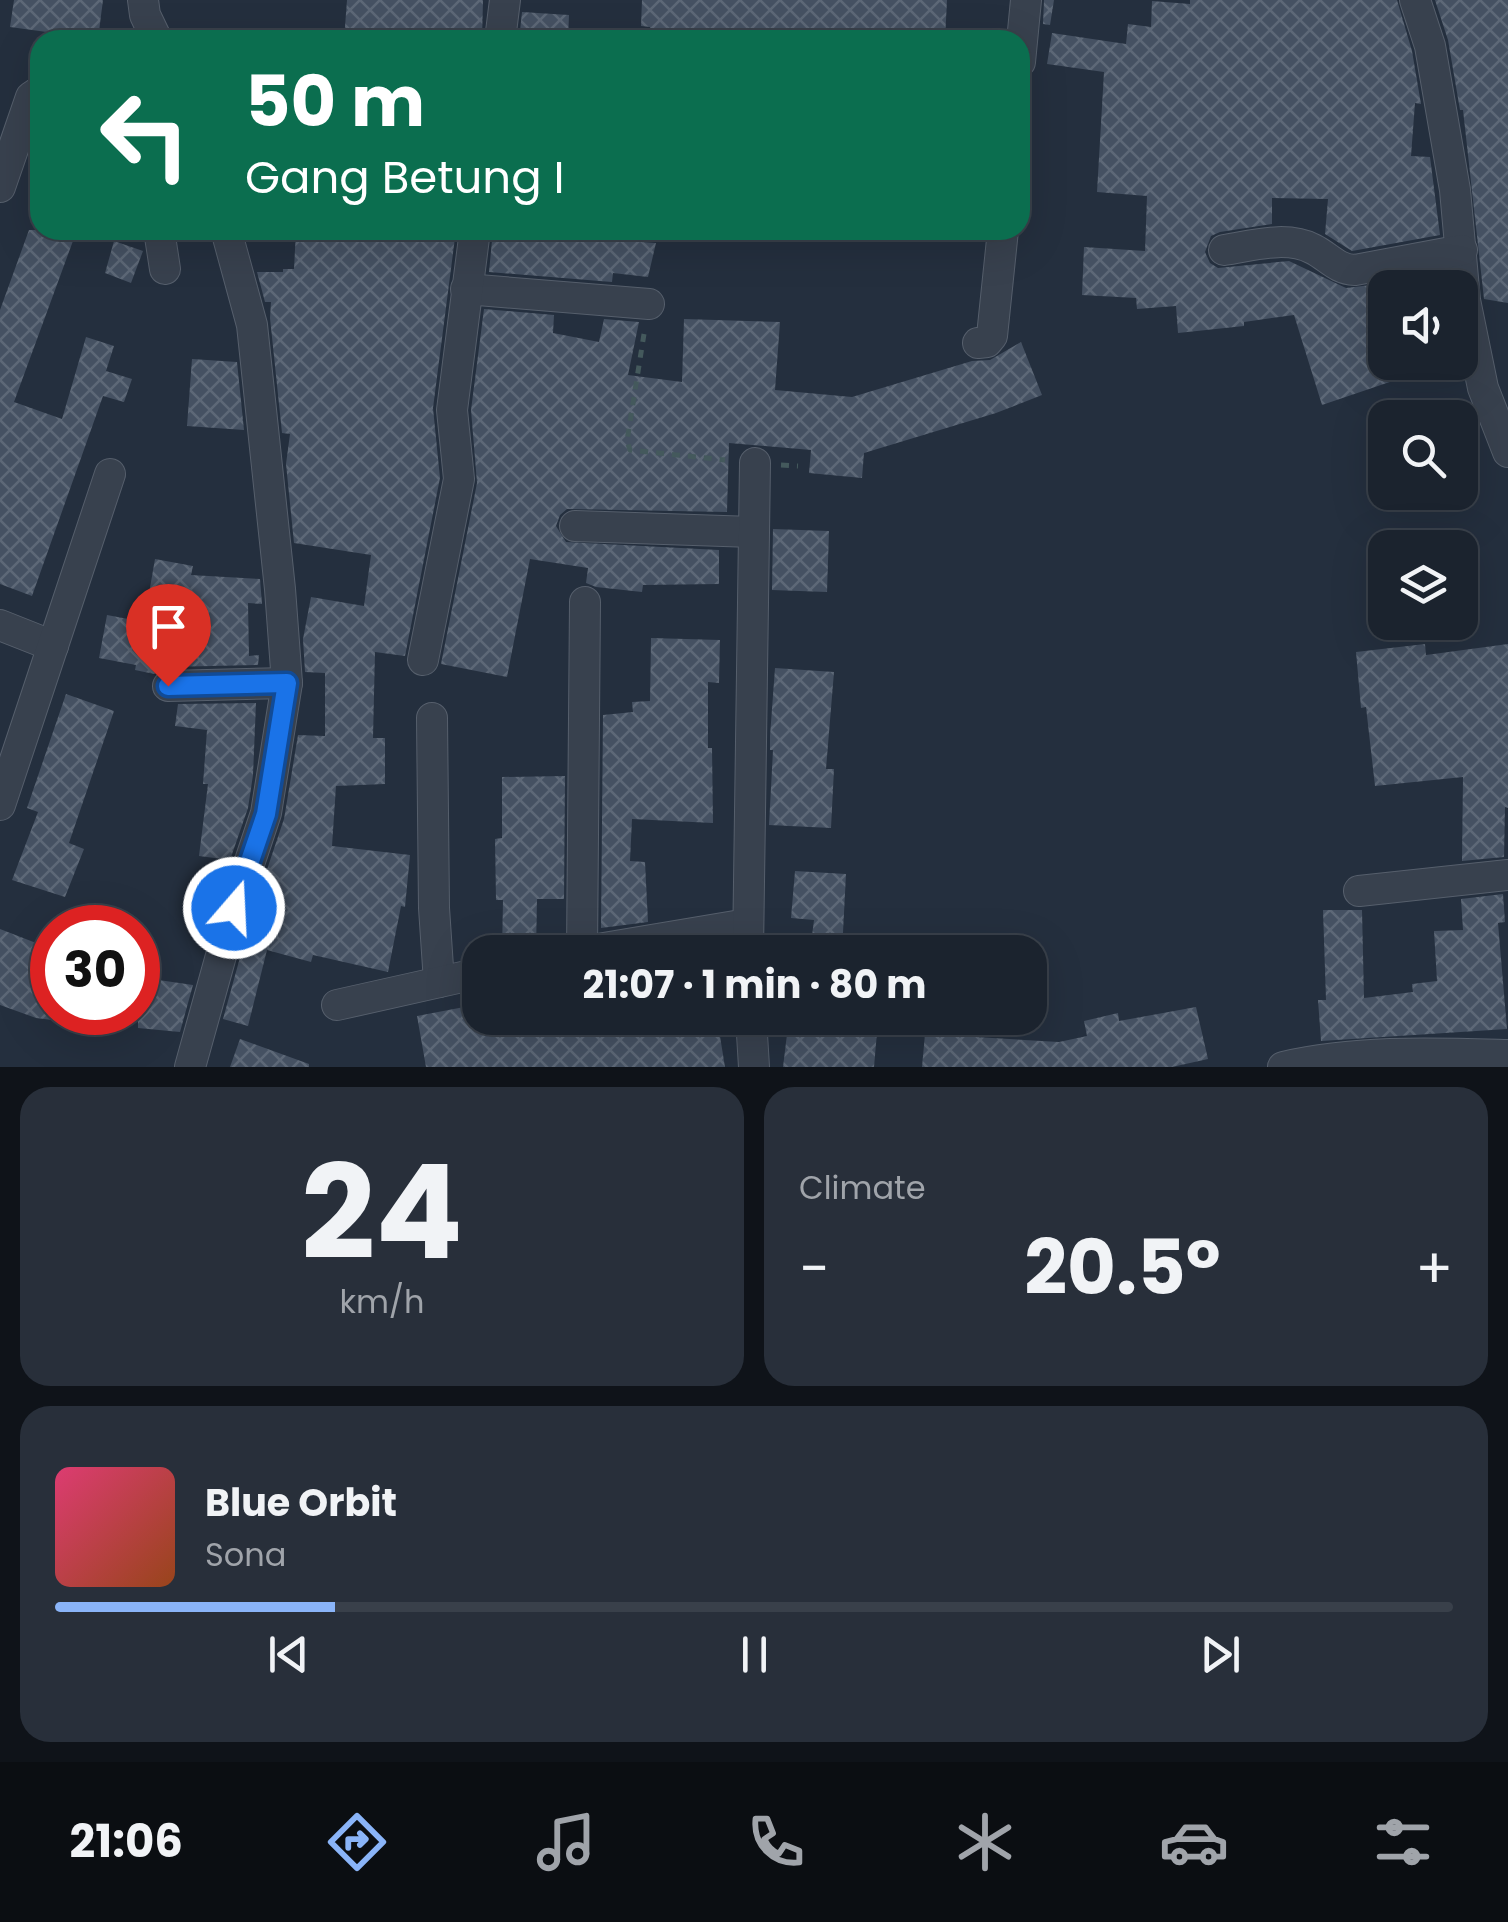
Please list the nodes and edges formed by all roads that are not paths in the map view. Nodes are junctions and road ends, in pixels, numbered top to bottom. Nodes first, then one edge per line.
1 (143, 0) edge
2 (505, 0) edge
3 (1026, 0) edge
4 (1415, 0) edge
5 (152, 30) edge
6 (501, 30) edge
7 (1023, 30) edge
8 (30, 99) edge
9 (0, 187) edge
10 (160, 240) edge
11 (229, 240) edge
12 (473, 240) edge
13 (1002, 240) edge
14 (1224, 250) dead end
15 (1462, 250) junction
16 (165, 270) dead end
17 (466, 289) junction
18 (649, 304) road end
19 (978, 343) dead end
20 (1508, 452) edge
21 (755, 463) road end
22 (110, 474) dead end
23 (574, 526) dead end
24 (753, 532) junction
25 (585, 602) dead end
26 (0, 625) edge
27 (53, 646) junction
28 (424, 660) dead end
29 (287, 683) junction
30 (168, 686) dead end
31 (432, 718) dead end
32 (0, 805) edge
33 (1508, 876) edge
34 (1360, 891) dead end
35 (581, 935) edge
36 (748, 935) edge
37 (462, 977) edge
38 (439, 982) junction
39 (337, 1005) dead end
40 (752, 1035) edge
41 (1508, 1055) edge
42 (190, 1067) edge
43 (754, 1067) edge
44 (1284, 1067) edge

1 - 5 street
2 - 6 street
3 - 7 street
4 - 15 street
8 - 9 street
10 - 16 street
11 - 29 street
12 - 17 street
13 - 19 street
14 - 15 street
15 - 20 street
17 - 18 street
17 - 28 street
21 - 24 street
22 - 27 street
23 - 24 street
24 - 36 street
25 - 35 street
26 - 27 street
27 - 32 street
29 - 30 street
29 - 42 street
31 - 38 street
33 - 34 street
37 - 38 street
38 - 39 street
40 - 43 street
41 - 44 street

